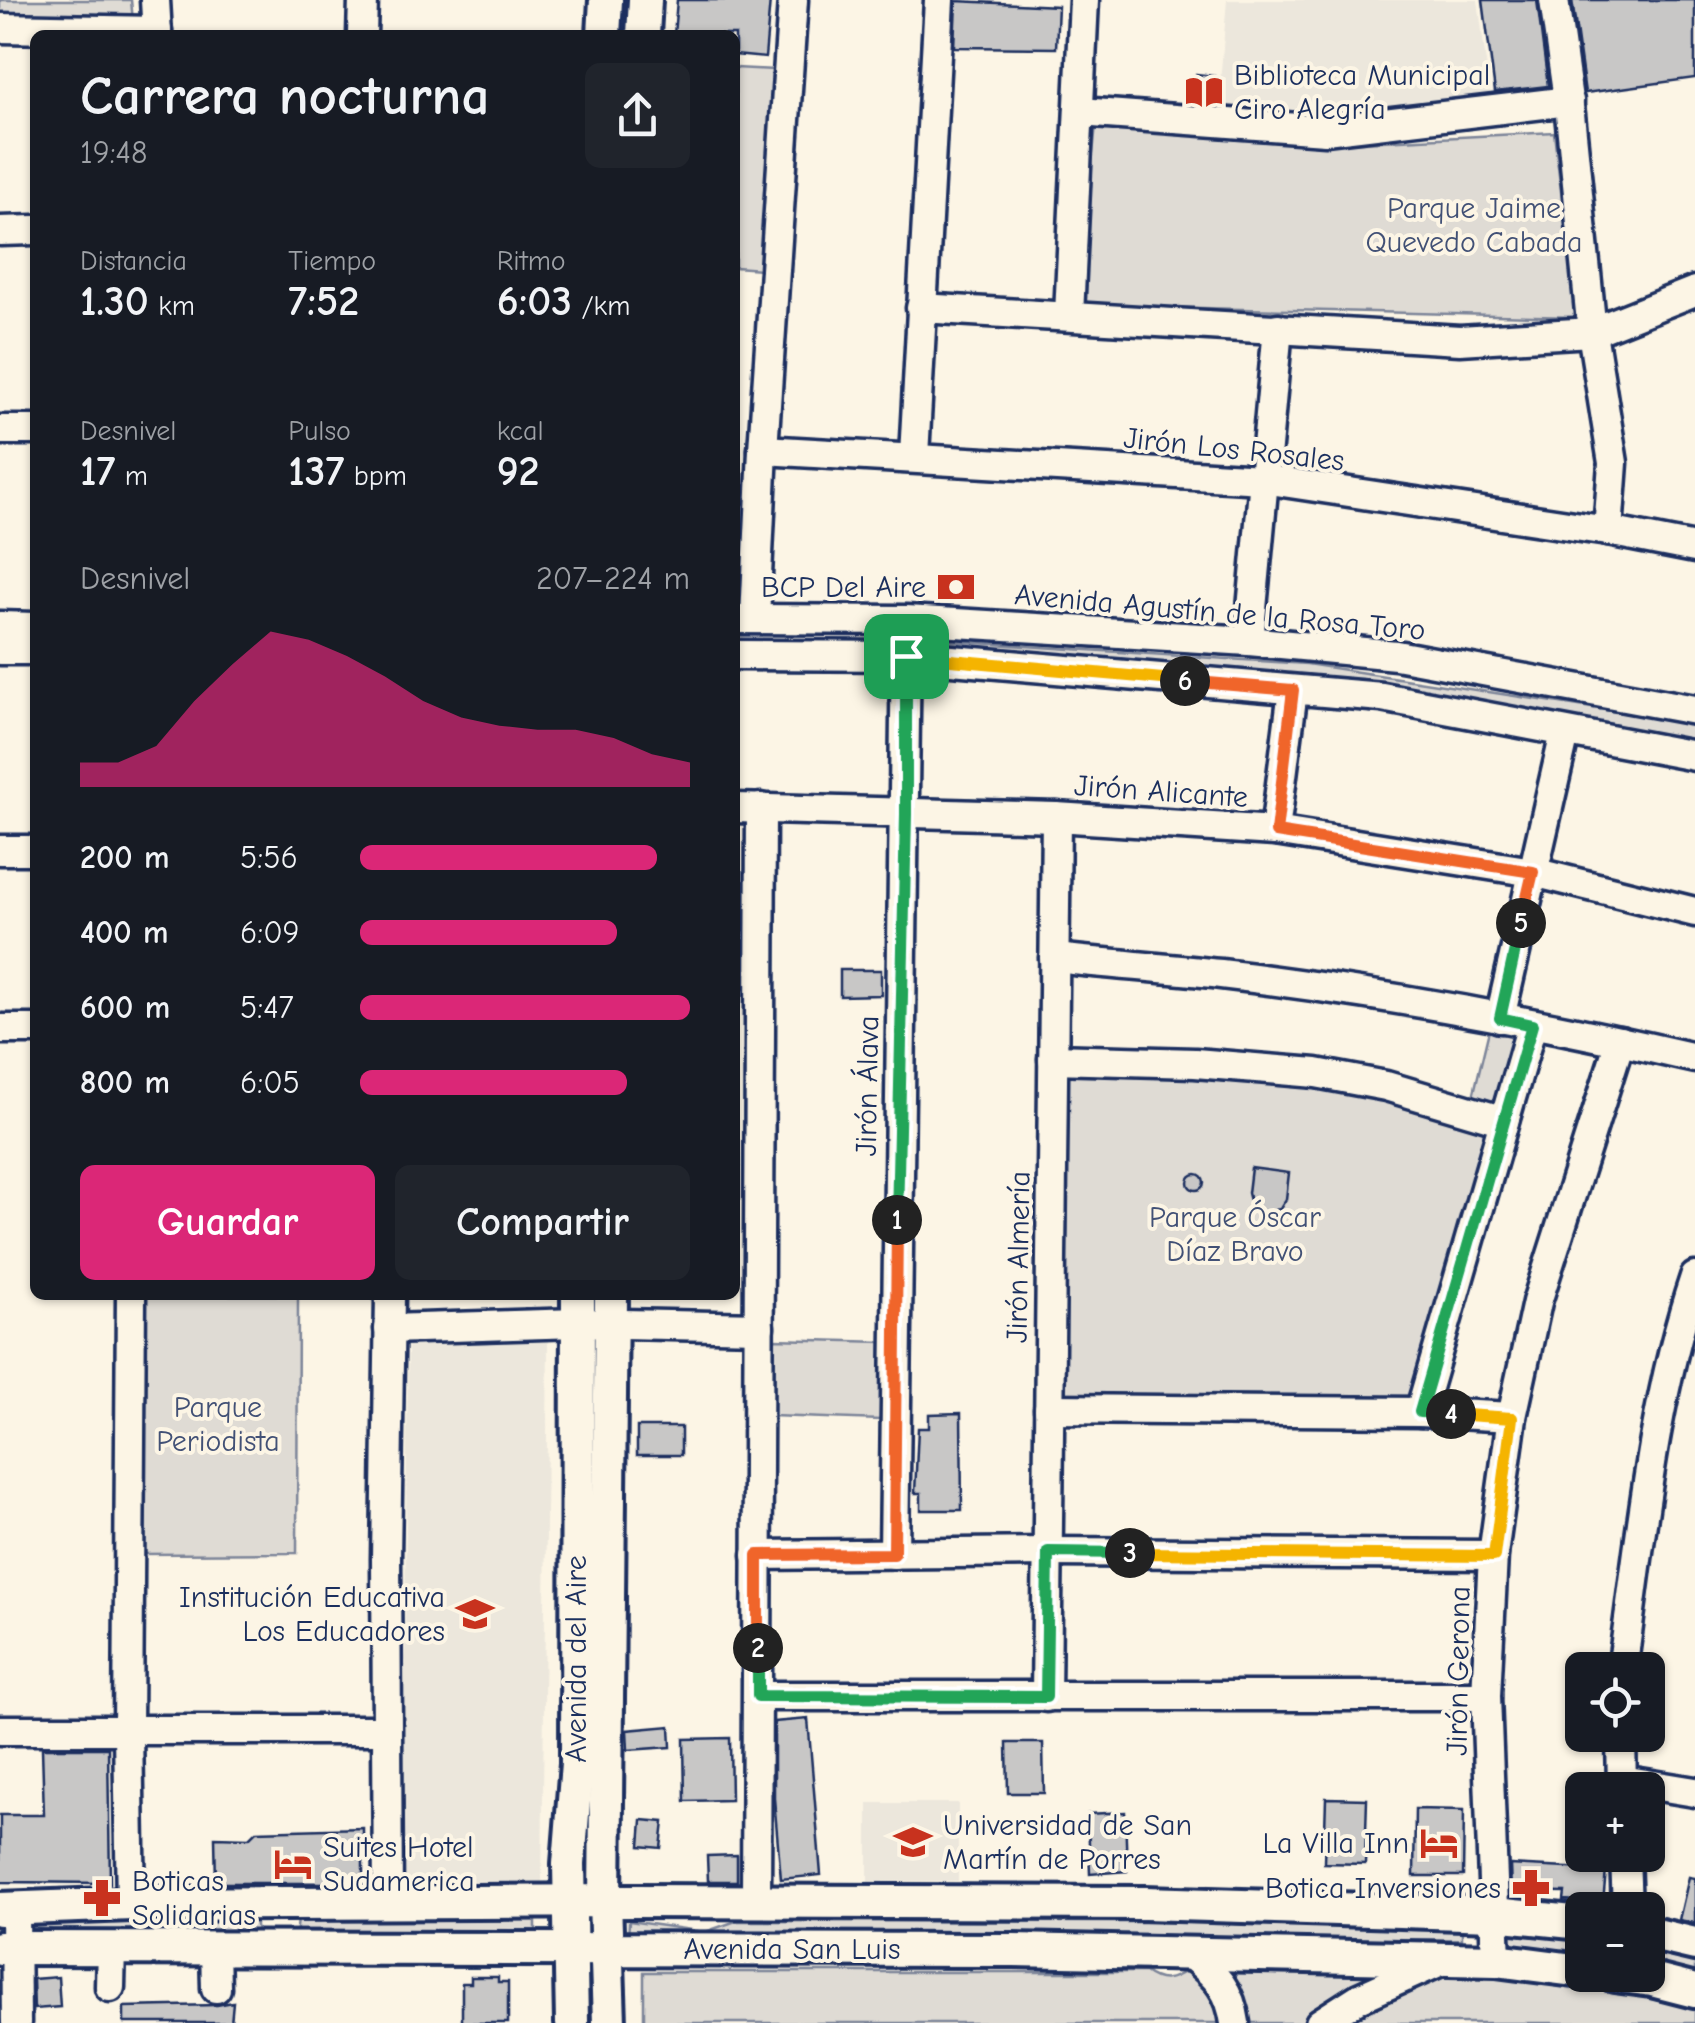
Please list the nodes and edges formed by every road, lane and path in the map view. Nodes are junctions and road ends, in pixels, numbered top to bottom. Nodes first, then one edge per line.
1 (155, 0) edge
2 (362, 0) edge
3 (606, 0) edge
4 (645, 0) edge
5 (793, 0) edge
6 (939, 0) edge
7 (1084, 0) edge
8 (1554, 0) edge
9 (0, 28) edge
10 (63, 30) edge
11 (157, 30) edge
12 (362, 30) edge
13 (604, 30) edge
14 (643, 30) edge
15 (1569, 101) junction
16 (1080, 112) junction
17 (0, 230) edge
18 (30, 230) edge
19 (1695, 291) edge
20 (921, 308) junction
21 (1069, 315) junction
22 (1278, 328) junction
23 (1592, 332) junction
24 (0, 430) edge
25 (30, 430) edge
26 (763, 450) junction
27 (914, 456) junction
28 (1264, 479) junction
29 (1608, 531) junction
30 (1695, 548) edge
31 (745, 618) edge
32 (906, 620) junction
33 (0, 626) edge
34 (30, 626) edge
35 (1249, 641) junction
36 (0, 650) edge
37 (30, 650) edge
38 (740, 655) edge
39 (906, 656) junction
40 (1293, 690) junction
41 (1695, 710) edge
42 (1565, 733) junction
43 (1695, 756) edge
44 (748, 808) edge
45 (906, 814) junction
46 (1056, 817) junction
47 (1276, 832) junction
48 (0, 850) edge
49 (30, 850) edge
50 (1533, 872) junction
51 (1695, 912) edge
52 (1054, 958) junction
53 (1500, 1018) junction
54 (1532, 1025) junction
55 (0, 1029) edge
56 (30, 1029) edge
57 (1620, 1041) junction
58 (1695, 1058) edge
59 (1053, 1059) junction
60 (1504, 1121) junction
61 (1695, 1278) edge
62 (131, 1300) edge
63 (390, 1300) edge
64 (578, 1309) edge
65 (611, 1309) edge
66 (758, 1327) junction
67 (390, 1330) junction
68 (1049, 1408) junction
69 (1420, 1412) junction
70 (1512, 1418) junction
71 (1048, 1552) junction
72 (894, 1554) junction
73 (758, 1555) junction
74 (1494, 1556) junction
75 (1624, 1652) edge
76 (758, 1696) junction
77 (1486, 1696) junction
78 (1046, 1697) junction
79 (0, 1730) edge
80 (386, 1730) junction
81 (128, 1732) junction
82 (1665, 1789) edge
83 (1695, 1792) edge
84 (756, 1900) junction
85 (605, 1901) junction
86 (271, 1903) junction
87 (569, 1903) junction
88 (131, 1904) junction
89 (388, 1904) junction
90 (7, 1909) edge
91 (1494, 1914) junction
92 (1565, 1922) edge
93 (1665, 1937) edge
94 (1695, 1944) edge
95 (111, 1946) junction
96 (8, 1948) edge
97 (215, 1948) junction
98 (607, 1948) junction
99 (272, 1949) junction
100 (570, 1949) junction
101 (1189, 1953) junction
102 (1446, 1958) junction
103 (1496, 1960) junction
104 (1565, 1969) edge
105 (1665, 1983) edge
106 (110, 1988) dead end
107 (216, 1988) dead end
108 (1695, 1991) edge
109 (1236, 2022) edge
110 (16, 2023) edge
111 (572, 2023) edge
112 (609, 2023) edge
113 (1243, 2023) edge
114 (1320, 2023) edge

1 - 11 street
2 - 12 street
3 - 13 main road
4 - 14 main road
5 - 26 street
6 - 20 street
7 - 16 street
8 - 15 street
9 - 10 street
15 - 16 street
15 - 23 street
16 - 21 street
17 - 18 street
19 - 23 street
20 - 21 street
20 - 27 street
21 - 22 street
22 - 23 street
22 - 28 street
23 - 29 street
24 - 25 street
26 - 27 street, Jirón Los Rosales
26 - 31 street
27 - 28 street, Jirón Los Rosales
28 - 29 street, Jirón Los Rosales
28 - 35 street
29 - 30 street, Jirón Los Rosales
31 - 32 street, Avenida Agustín de la Rosa Toro
32 - 35 street, Avenida Agustín de la Rosa Toro
32 - 39 street, Jirón Álava
33 - 34 street
35 - 41 street, Avenida Agustín de la Rosa Toro
36 - 37 street
38 - 39 street
39 - 40 street
39 - 45 street, Jirón Álava
40 - 42 street
40 - 47 street
42 - 43 street
42 - 50 street
44 - 45 street, Jirón Alicante
44 - 66 street
45 - 46 street, Jirón Alicante
45 - 72 street, Jirón Álava
46 - 47 street, Jirón Alicante
46 - 52 street, Jirón Almería
47 - 50 street, Jirón Alicante
48 - 49 street
50 - 51 street, Jirón Alicante
50 - 53 street
52 - 53 street
52 - 59 street, Jirón Almería
53 - 54 street
54 - 57 street
54 - 60 street
55 - 56 street
57 - 58 street
57 - 70 street, Jirón Gerona
59 - 60 street
59 - 68 street, Jirón Almería
60 - 69 street
61 - 75 street
62 - 81 street
63 - 67 street
64 - 65 street
64 - 67 street
64 - 87 main road, Avenida del Aire
65 - 66 street
65 - 85 main road, Avenida del Aire
66 - 73 street
67 - 80 street
68 - 69 street
68 - 71 street, Jirón Almería
69 - 70 street
70 - 74 street, Jirón Gerona
71 - 72 street
71 - 74 street
71 - 78 street, Jirón Almería
72 - 73 street
73 - 76 street
74 - 77 street, Jirón Gerona
76 - 78 street
76 - 84 street
77 - 78 street
77 - 91 street, Jirón Gerona
79 - 81 street
80 - 81 street
80 - 89 street
81 - 88 street
82 - 83 street
84 - 85 main road, Avenida San Luis
84 - 91 main road, Avenida San Luis
85 - 87 main road, Avenida San Luis
85 - 98 main road, Avenida del Aire
86 - 88 main road, Avenida San Luis
86 - 89 main road, Avenida San Luis
86 - 99 main road
87 - 89 main road, Avenida San Luis
87 - 100 main road, Avenida del Aire
88 - 90 main road, Avenida San Luis
90 - 96 street
91 - 92 main road, Avenida San Luis
91 - 103 street, Jirón Gerona
93 - 94 main road
95 - 96 main road, Avenida San Luis
95 - 97 main road, Avenida San Luis
95 - 106 street
96 - 110 street
97 - 99 main road, Avenida San Luis
97 - 107 street
98 - 100 main road, Avenida San Luis
98 - 101 main road, Avenida San Luis
98 - 112 main road, Avenida del Aire
99 - 100 main road, Avenida San Luis
100 - 111 main road, Avenida del Aire
101 - 102 main road, Avenida San Luis
101 - 109 street
102 - 103 main road, Avenida San Luis
102 - 114 street
103 - 104 main road, Avenida San Luis
105 - 108 main road
109 - 113 street

